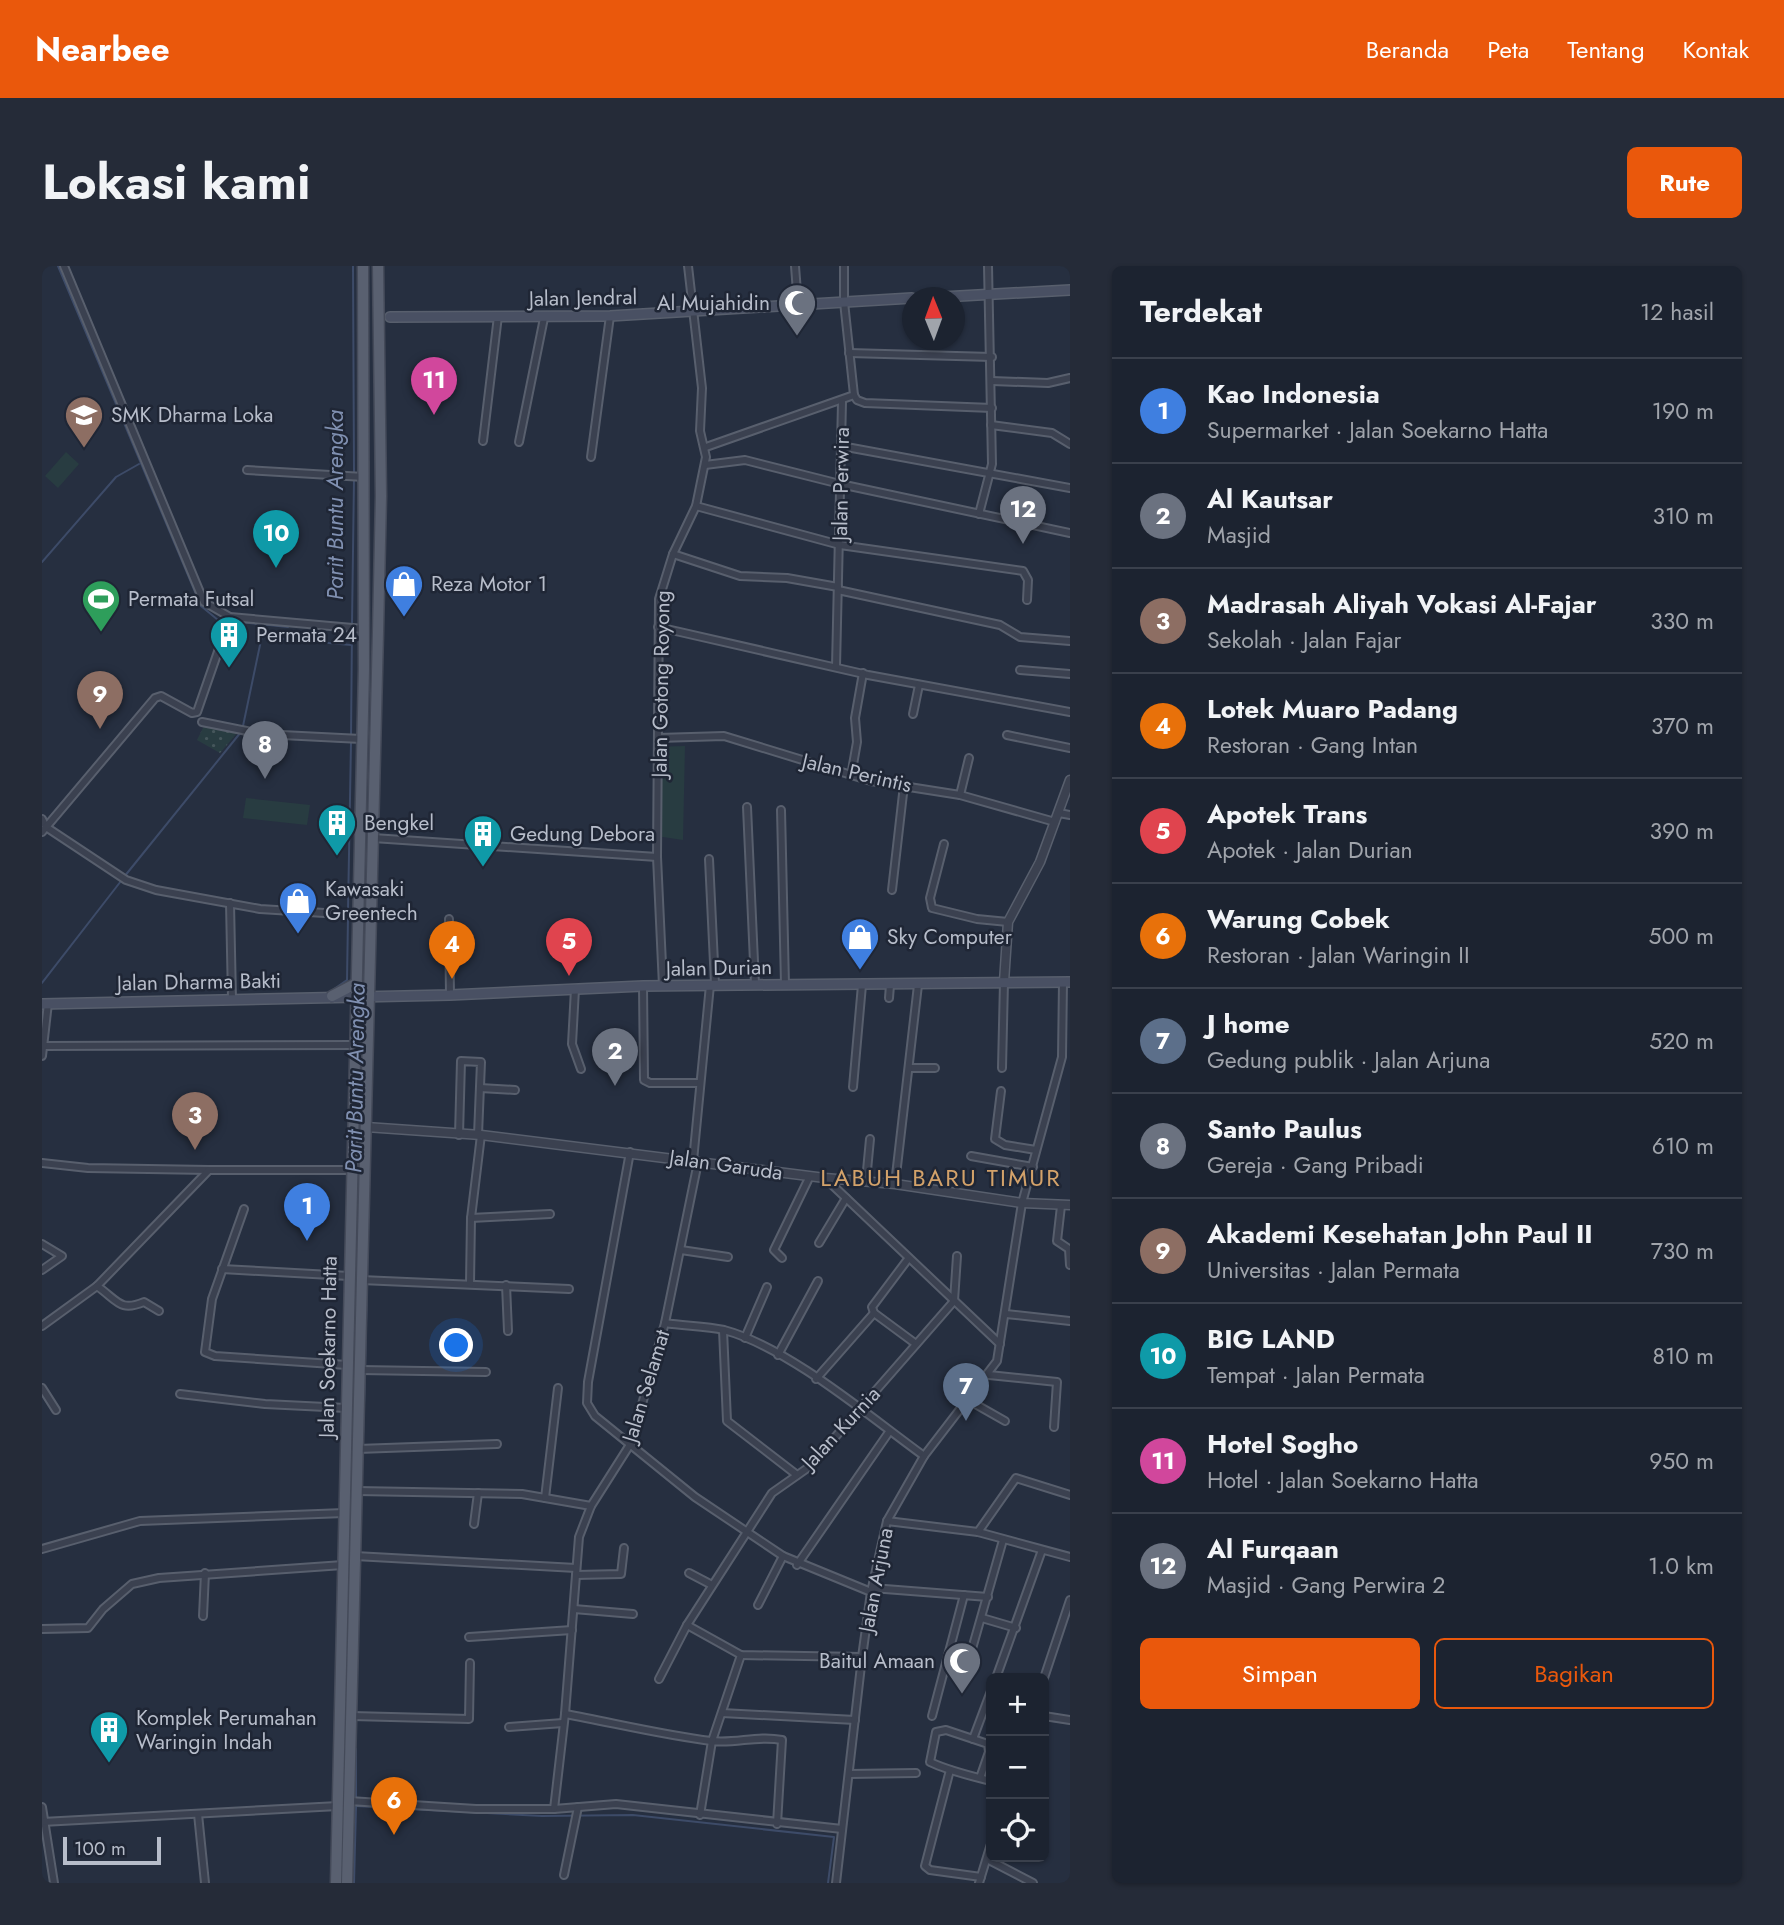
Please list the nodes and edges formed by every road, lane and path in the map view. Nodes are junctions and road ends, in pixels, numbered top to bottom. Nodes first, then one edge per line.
1 (64, 266) edge
2 (363, 266) edge
3 (378, 266) edge
4 (688, 266) edge
5 (794, 266) edge
6 (844, 266) edge
7 (988, 266) edge
8 (1070, 290) edge
9 (989, 294) junction
10 (965, 295) edge
11 (902, 299) edge
12 (844, 302) junction
13 (798, 305) junction
14 (695, 312) junction
15 (498, 316) junction
16 (610, 316) junction
17 (383, 317) junction
18 (544, 318) junction
19 (849, 353) junction
20 (992, 357) junction
21 (1070, 378) edge
22 (992, 381) junction
23 (854, 395) junction
24 (842, 402) junction
25 (992, 408) junction
26 (991, 425) junction
27 (483, 441) dead end
28 (519, 442) dead end
29 (1070, 444) edge
30 (841, 446) junction
31 (706, 447) junction
32 (591, 457) dead end
33 (705, 466) junction
34 (247, 470) dead end
35 (990, 474) junction
36 (358, 477) junction
37 (840, 484) junction
38 (1070, 488) edge
39 (366, 496) junction
40 (381, 496) junction
41 (696, 506) junction
42 (979, 514) junction
43 (1070, 533) edge
44 (840, 545) junction
45 (673, 554) junction
46 (838, 588) junction
47 (1027, 600) dead end
48 (229, 620) junction
49 (658, 627) junction
50 (356, 629) junction
51 (1070, 641) edge
52 (836, 667) junction
53 (1020, 670) dead end
54 (863, 673) junction
55 (1070, 674) edge
56 (919, 685) junction
57 (1070, 712) edge
58 (913, 714) dead end
59 (202, 722) dead end
60 (1007, 735) dead end
61 (658, 738) junction
62 (357, 739) junction
63 (1070, 748) edge
64 (968, 758) dead end
65 (851, 776) junction
66 (1070, 780) edge
67 (904, 785) junction
68 (960, 795) junction
69 (747, 807) dead end
70 (781, 810) dead end
71 (1070, 815) edge
72 (1057, 817) junction
73 (42, 819) edge
74 (44, 830) edge
75 (374, 838) junction
76 (944, 844) dead end
77 (657, 857) junction
78 (709, 859) dead end
79 (892, 890) dead end
80 (230, 903) junction
81 (353, 915) junction
82 (449, 919) dead end
83 (1008, 922) junction
84 (1004, 982) junction
85 (1067, 982) edge
86 (357, 983) junction
87 (713, 984) junction
88 (755, 984) junction
89 (785, 985) junction
90 (862, 985) junction
91 (890, 985) junction
92 (918, 985) junction
93 (643, 986) junction
94 (663, 986) junction
95 (575, 989) junction
96 (450, 995) junction
97 (332, 996) junction
98 (357, 996) junction
99 (370, 996) junction
100 (889, 998) dead end
101 (232, 999) junction
102 (45, 1004) edge
103 (356, 1045) junction
104 (43, 1046) edge
105 (42, 1056) edge
106 (1066, 1058) edge
107 (910, 1068) junction
108 (935, 1068) dead end
109 (1002, 1068) dead end
110 (581, 1069) dead end
111 (698, 1083) junction
112 (853, 1087) dead end
113 (480, 1088) junction
114 (515, 1090) dead end
115 (1001, 1091) dead end
116 (367, 1127) junction
117 (459, 1135) junction
118 (480, 1135) junction
119 (870, 1139) dead end
120 (1036, 1150) junction
121 (631, 1152) junction
122 (971, 1156) dead end
123 (695, 1161) junction
124 (42, 1163) edge
125 (1033, 1167) junction
126 (209, 1170) junction
127 (353, 1170) junction
128 (810, 1176) junction
129 (825, 1178) junction
130 (866, 1181) junction
131 (895, 1184) junction
132 (846, 1198) junction
133 (1022, 1203) junction
134 (1065, 1206) edge
135 (244, 1209) dead end
136 (551, 1214) dead end
137 (471, 1218) junction
138 (818, 1243) dead end
139 (42, 1244) edge
140 (681, 1250) junction
141 (957, 1256) dead end
142 (728, 1257) dead end
143 (782, 1258) dead end
144 (908, 1259) junction
145 (1070, 1265) edge
146 (43, 1269) edge
147 (222, 1269) junction
148 (349, 1276) junction
149 (362, 1280) junction
150 (818, 1281) dead end
151 (470, 1284) junction
152 (506, 1284) junction
153 (97, 1286) junction
154 (767, 1287) dead end
155 (569, 1289) dead end
156 (954, 1301) junction
157 (159, 1311) dead end
158 (874, 1313) junction
159 (1006, 1314) junction
160 (1070, 1321) edge
161 (665, 1323) junction
162 (42, 1325) edge
163 (723, 1330) junction
164 (509, 1331) dead end
165 (745, 1338) junction
166 (916, 1344) junction
167 (1000, 1344) junction
168 (778, 1355) junction
169 (347, 1365) junction
170 (362, 1370) junction
171 (486, 1372) dead end
172 (989, 1375) junction
173 (816, 1378) junction
174 (42, 1388) edge
175 (558, 1388) dead end
176 (180, 1394) dead end
177 (968, 1400) junction
178 (346, 1408) junction
179 (56, 1410) dead end
180 (860, 1410) junction
181 (1005, 1421) dead end
182 (1054, 1427) dead end
183 (889, 1432) junction
184 (631, 1443) junction
185 (497, 1444) dead end
186 (359, 1449) junction
187 (924, 1456) junction
188 (797, 1475) junction
189 (358, 1492) junction
190 (478, 1493) junction
191 (1070, 1495) edge
192 (545, 1498) junction
193 (591, 1506) junction
194 (344, 1513) junction
195 (887, 1521) junction
196 (474, 1524) dead end
197 (978, 1532) junction
198 (748, 1533) junction
199 (1003, 1540) junction
200 (624, 1548) dead end
201 (42, 1549) edge
202 (1042, 1550) junction
203 (783, 1556) junction
204 (356, 1557) junction
205 (1070, 1557) edge
206 (343, 1564) junction
207 (797, 1564) junction
208 (576, 1571) junction
209 (205, 1573) junction
210 (689, 1573) dead end
211 (712, 1585) junction
212 (872, 1590) junction
213 (964, 1595) junction
214 (988, 1597) junction
215 (1070, 1600) edge
216 (758, 1605) dead end
217 (574, 1609) junction
218 (634, 1615) dead end
219 (203, 1616) dead end
220 (982, 1618) junction
221 (687, 1625) junction
222 (1016, 1628) junction
223 (42, 1629) edge
224 (572, 1630) junction
225 (469, 1637) dead end
226 (341, 1651) junction
227 (354, 1652) junction
228 (741, 1655) junction
229 (862, 1657) junction
230 (470, 1663) dead end
231 (998, 1673) edge
232 (1046, 1673) edge
233 (964, 1677) dead end
234 (659, 1679) dead end
235 (986, 1704) edge
236 (722, 1713) junction
237 (565, 1714) junction
238 (352, 1716) junction
239 (932, 1716) dead end
240 (1049, 1717) edge
241 (855, 1720) junction
242 (1070, 1720) edge
243 (563, 1723) junction
244 (509, 1727) dead end
245 (973, 1739) junction
246 (712, 1741) junction
247 (950, 1770) junction
248 (916, 1773) dead end
249 (849, 1774) junction
250 (980, 1778) junction
251 (986, 1780) edge
252 (350, 1801) junction
253 (338, 1806) junction
254 (42, 1807) edge
255 (554, 1809) junction
256 (577, 1813) junction
257 (198, 1814) junction
258 (699, 1815) junction
259 (43, 1822) edge
260 (777, 1824) junction
261 (842, 1829) junction
262 (986, 1862) edge
263 (993, 1862) edge
264 (564, 1875) dead end
265 (42, 1877) edge
266 (53, 1880) edge
267 (980, 1880) edge
268 (205, 1883) edge
269 (336, 1883) edge
270 (347, 1883) edge
271 (836, 1883) edge
272 (1033, 1883) edge

1 - 48 street
2 - 36 main road, Jalan Soekarno Hatta
3 - 17 main road, Jalan Soekarno Hatta
4 - 14 street, Jalan Gotong Royong
5 - 13 street
6 - 12 street
7 - 9 street
8 - 9 main road
9 - 10 main road
9 - 20 street
11 - 12 main road, Jalan Jendral
12 - 13 main road, Jalan Jendral
12 - 19 street
13 - 14 main road, Jalan Jendral
14 - 16 main road, Jalan Jendral
14 - 31 street, Jalan Gotong Royong
15 - 17 main road, Jalan Jendral
15 - 18 main road, Jalan Jendral
15 - 27 street
16 - 18 main road, Jalan Jendral
16 - 32 street
17 - 40 main road, Jalan Soekarno Hatta
18 - 28 street
19 - 20 street
19 - 23 street
20 - 22 street
21 - 22 street
22 - 25 street
23 - 24 street, Jalan Perwira
23 - 25 street
24 - 30 street, Jalan Perwira
24 - 31 street
25 - 26 street
26 - 29 street
26 - 35 street
30 - 35 street
30 - 37 street, Jalan Perwira
31 - 33 street, Jalan Gotong Royong
33 - 37 street
33 - 41 street, Jalan Gotong Royong
34 - 36 street
35 - 38 street
35 - 42 street
36 - 39 main road, Jalan Soekarno Hatta
37 - 42 street
37 - 44 street, Jalan Perwira
39 - 40 main road
39 - 50 main road, Jalan Soekarno Hatta
40 - 75 main road, Jalan Soekarno Hatta
41 - 44 street
41 - 45 street, Jalan Gotong Royong
42 - 43 street
44 - 46 street, Jalan Perwira
44 - 47 street
45 - 46 street
45 - 49 street, Jalan Gotong Royong
46 - 51 street
46 - 52 street, Jalan Perwira
48 - 50 street
48 - 74 street
49 - 52 street
49 - 61 street, Jalan Gotong Royong
50 - 62 main road, Jalan Soekarno Hatta
52 - 54 street
53 - 55 street
54 - 56 street
54 - 65 street
56 - 57 street
56 - 58 street
59 - 62 street
60 - 63 street
61 - 65 street, Jalan Perintis
61 - 77 street, Jalan Gotong Royong
62 - 81 main road, Jalan Soekarno Hatta
64 - 68 street
65 - 67 street, Jalan Perintis
66 - 72 street
67 - 68 street, Jalan Perintis
67 - 79 street
68 - 72 street, Jalan Perintis
69 - 88 street
70 - 89 street
71 - 72 street, Jalan Perintis
72 - 83 street
73 - 74 street
74 - 80 street
75 - 77 street
75 - 99 main road, Jalan Soekarno Hatta
76 - 83 street
77 - 94 street, Jalan Gotong Royong
78 - 87 street, Jalan Selamat
80 - 81 street
80 - 101 street
81 - 86 main road, Jalan Soekarno Hatta
82 - 96 street
83 - 84 street
84 - 85 main road, Jalan Durian
84 - 92 main road, Jalan Durian
84 - 109 street
85 - 106 street, Jalan Arjuna
86 - 97 main road
86 - 98 main road, Jalan Soekarno Hatta
87 - 88 main road, Jalan Durian
87 - 94 main road, Jalan Durian
87 - 111 street, Jalan Selamat
88 - 89 main road, Jalan Durian
89 - 90 main road, Jalan Durian
90 - 91 main road, Jalan Durian
90 - 112 street
91 - 92 main road, Jalan Durian
91 - 100 street
92 - 107 street
93 - 94 main road, Jalan Durian
93 - 95 main road, Jalan Durian
93 - 111 street
95 - 96 main road, Jalan Durian
95 - 110 street
96 - 99 main road, Jalan Durian
97 - 98 main road, Jalan Dharma Bakti
97 - 101 main road, Jalan Dharma Bakti
98 - 99 main road, Jalan Durian
98 - 103 main road, Jalan Soekarno Hatta
99 - 116 main road, Jalan Soekarno Hatta
101 - 102 main road, Jalan Dharma Bakti
102 - 104 street
103 - 104 street
103 - 127 main road, Jalan Soekarno Hatta
104 - 105 street
106 - 120 street, Jalan Arjuna
107 - 108 street
107 - 131 street
111 - 123 street, Jalan Selamat
113 - 114 street
113 - 117 street
113 - 118 street
115 - 120 street
116 - 117 street, Jalan Garuda
116 - 149 main road, Jalan Soekarno Hatta
117 - 118 street, Jalan Garuda
118 - 121 street, Jalan Garuda
118 - 137 street
119 - 130 street
120 - 125 street, Jalan Arjuna
121 - 123 street, Jalan Garuda
121 - 184 street
122 - 125 street
123 - 128 street, Jalan Garuda
123 - 140 street, Jalan Selamat
124 - 126 street
125 - 133 street, Jalan Arjuna
126 - 127 street
126 - 153 street
127 - 148 main road, Jalan Soekarno Hatta
128 - 129 street, Jalan Garuda
128 - 143 street
129 - 130 street, Jalan Garuda
129 - 132 street
130 - 131 street, Jalan Garuda
131 - 133 street, Jalan Garuda
132 - 138 street
132 - 144 street
133 - 134 street, Jalan Garuda
133 - 159 street, Jalan Arjuna
134 - 145 street
135 - 147 street
136 - 137 street
137 - 151 street
139 - 146 street
140 - 142 street
140 - 161 street, Jalan Selamat
141 - 156 street
144 - 156 street
144 - 158 street
147 - 148 street
147 - 169 street
148 - 169 main road, Jalan Soekarno Hatta
149 - 151 street
149 - 170 main road, Jalan Soekarno Hatta
150 - 168 street
151 - 152 street
152 - 155 street
152 - 164 street
153 - 157 street
153 - 162 street
154 - 165 street
156 - 166 street, Jalan Kurnia
156 - 167 street
158 - 166 street
158 - 173 street
159 - 160 street
159 - 167 street, Jalan Arjuna
161 - 163 street
161 - 184 street, Jalan Selamat
163 - 165 street
163 - 188 street
165 - 168 street
166 - 180 street, Jalan Kurnia
167 - 172 street, Jalan Arjuna
168 - 173 street
169 - 178 main road, Jalan Soekarno Hatta
170 - 171 street
170 - 186 main road, Jalan Soekarno Hatta
172 - 177 street, Jalan Arjuna
172 - 182 street
173 - 180 street
174 - 179 street
175 - 192 street
176 - 178 street
177 - 181 street
177 - 187 street, Jalan Arjuna
178 - 194 main road, Jalan Soekarno Hatta
180 - 183 street
180 - 188 street, Jalan Kurnia
183 - 187 street
183 - 207 street
184 - 193 street, Jalan Selamat
184 - 198 street
185 - 186 street
186 - 189 main road, Jalan Soekarno Hatta
187 - 195 street, Jalan Arjuna
188 - 198 street, Jalan Kurnia
189 - 190 street
189 - 204 main road, Jalan Soekarno Hatta
190 - 192 street
190 - 196 street
191 - 197 street
192 - 193 street
193 - 208 street, Jalan Selamat
194 - 201 street
194 - 206 main road, Jalan Soekarno Hatta
195 - 197 street
195 - 212 street, Jalan Arjuna
197 - 199 street
198 - 203 street
198 - 211 street, Jalan Kurnia
199 - 202 street
199 - 214 street
200 - 208 street
202 - 205 street
202 - 222 street
203 - 207 street
203 - 216 street
204 - 208 street
204 - 227 main road, Jalan Soekarno Hatta
206 - 209 street
206 - 226 main road, Jalan Soekarno Hatta
207 - 212 street
208 - 217 street, Jalan Selamat
209 - 219 street
209 - 223 street
210 - 211 street
211 - 221 street, Jalan Kurnia
212 - 213 street
212 - 229 street, Jalan Arjuna
213 - 214 street
213 - 239 street
214 - 220 street
215 - 232 street
217 - 218 street
217 - 224 street, Jalan Selamat
220 - 222 street
220 - 233 street
221 - 228 street
221 - 234 street, Jalan Kurnia
222 - 231 street
224 - 225 street
224 - 237 street, Jalan Selamat
226 - 227 main road
226 - 253 main road, Jalan Soekarno Hatta
227 - 238 main road, Jalan Soekarno Hatta
228 - 229 street
228 - 236 street
229 - 241 street, Jalan Arjuna
230 - 238 street
235 - 245 street
236 - 241 street
236 - 246 street
237 - 243 street, Jalan Selamat
237 - 246 street
238 - 252 main road, Jalan Soekarno Hatta
240 - 242 street
241 - 249 street, Jalan Arjuna
243 - 244 street
243 - 255 street, Jalan Selamat
245 - 247 street
245 - 250 street
246 - 258 street
246 - 260 street
247 - 250 street
247 - 267 street
248 - 249 street
249 - 261 street, Jalan Arjuna
250 - 251 street
252 - 255 street
252 - 270 main road, Jalan Soekarno Hatta
253 - 257 street
253 - 269 main road, Jalan Soekarno Hatta
254 - 259 street
255 - 256 street
256 - 258 street
256 - 264 street
257 - 259 street
257 - 268 street
258 - 260 street
259 - 266 street
260 - 261 street
261 - 271 street, Jalan Arjuna
262 - 267 street
263 - 272 street
265 - 266 street

